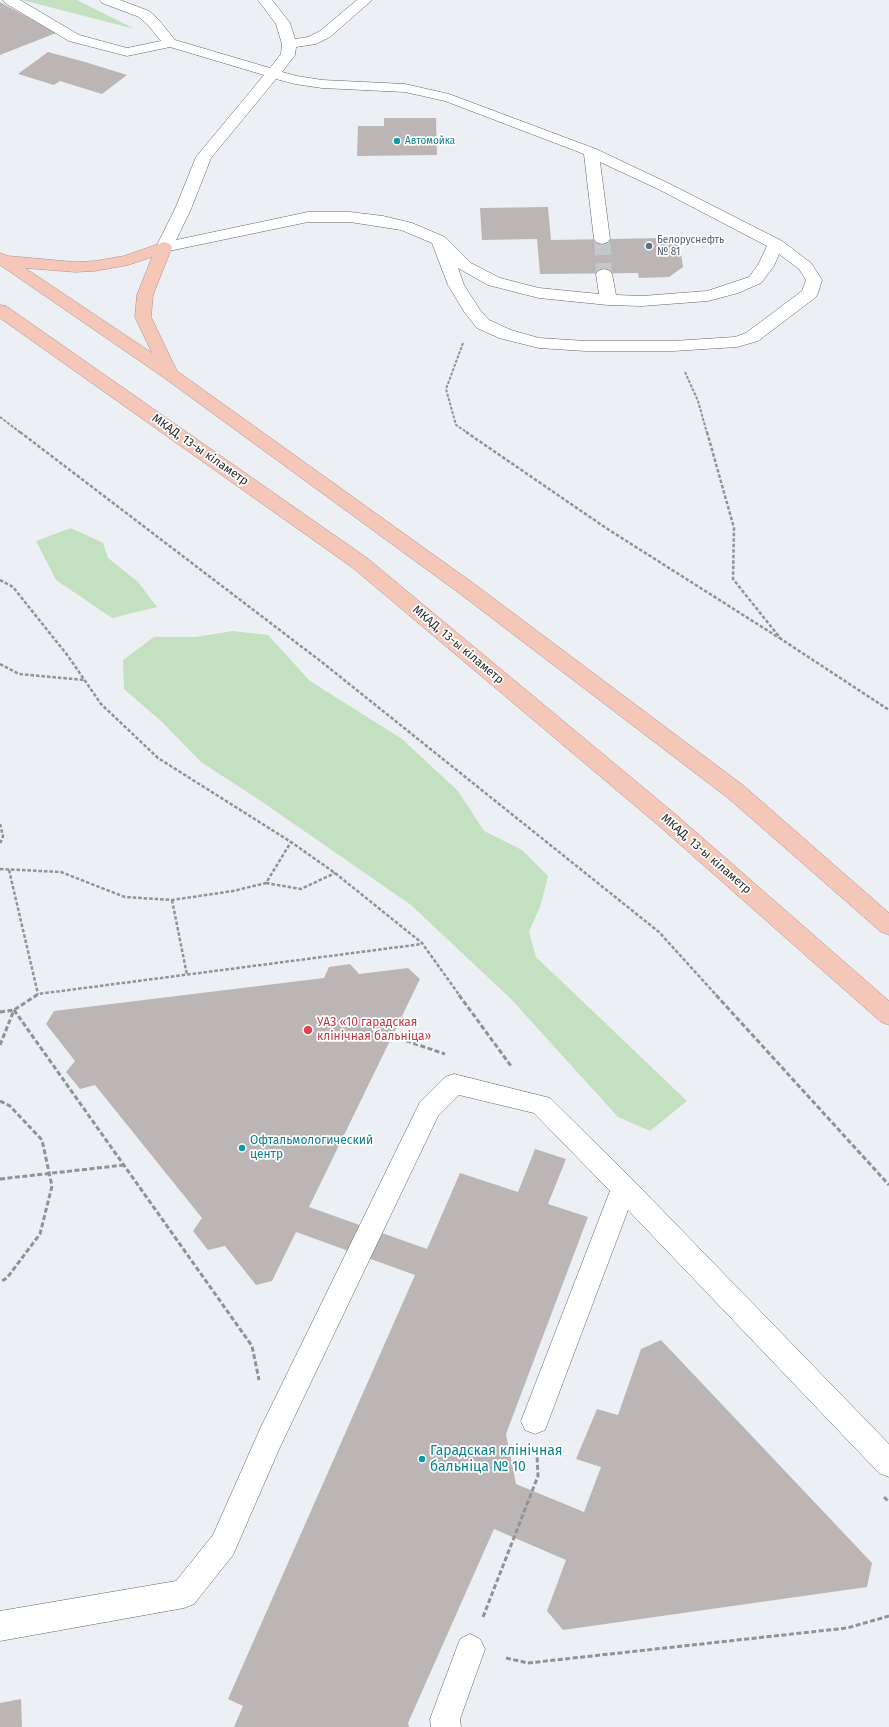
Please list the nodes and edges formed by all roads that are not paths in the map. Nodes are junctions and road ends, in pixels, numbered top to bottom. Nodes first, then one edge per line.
1 (10, 0) edge
2 (107, 0) edge
3 (265, 0) edge
4 (365, 0) edge
5 (170, 43) junction
6 (289, 44) junction
7 (273, 74) junction
8 (591, 152) junction
9 (602, 239) tunnel mouth
10 (439, 240) junction
11 (776, 244) junction
12 (164, 247) junction
13 (2, 259) edge
14 (604, 274) tunnel mouth
15 (608, 300) junction
16 (0, 310) edge
17 (169, 373) junction
18 (889, 926) edge
19 (889, 1015) edge
20 (624, 1188) junction
21 (535, 1421) road end
22 (889, 1464) edge
23 (0, 1626) edge
24 (470, 1649) road end
25 (446, 1727) edge

1 - 5 street
2 - 5 street
3 - 6 street
4 - 6 street
5 - 7 street
6 - 7 street
7 - 8 street
7 - 12 street
8 - 9 street
8 - 11 street
10 - 11 street
10 - 12 street
10 - 15 street
11 - 15 street
12 - 13 highway
12 - 17 highway
13 - 17 highway
14 - 15 street
16 - 19 highway, МКАД, 13-ы кіламетр
17 - 18 highway
20 - 21 street
20 - 22 street
20 - 23 street
24 - 25 street

